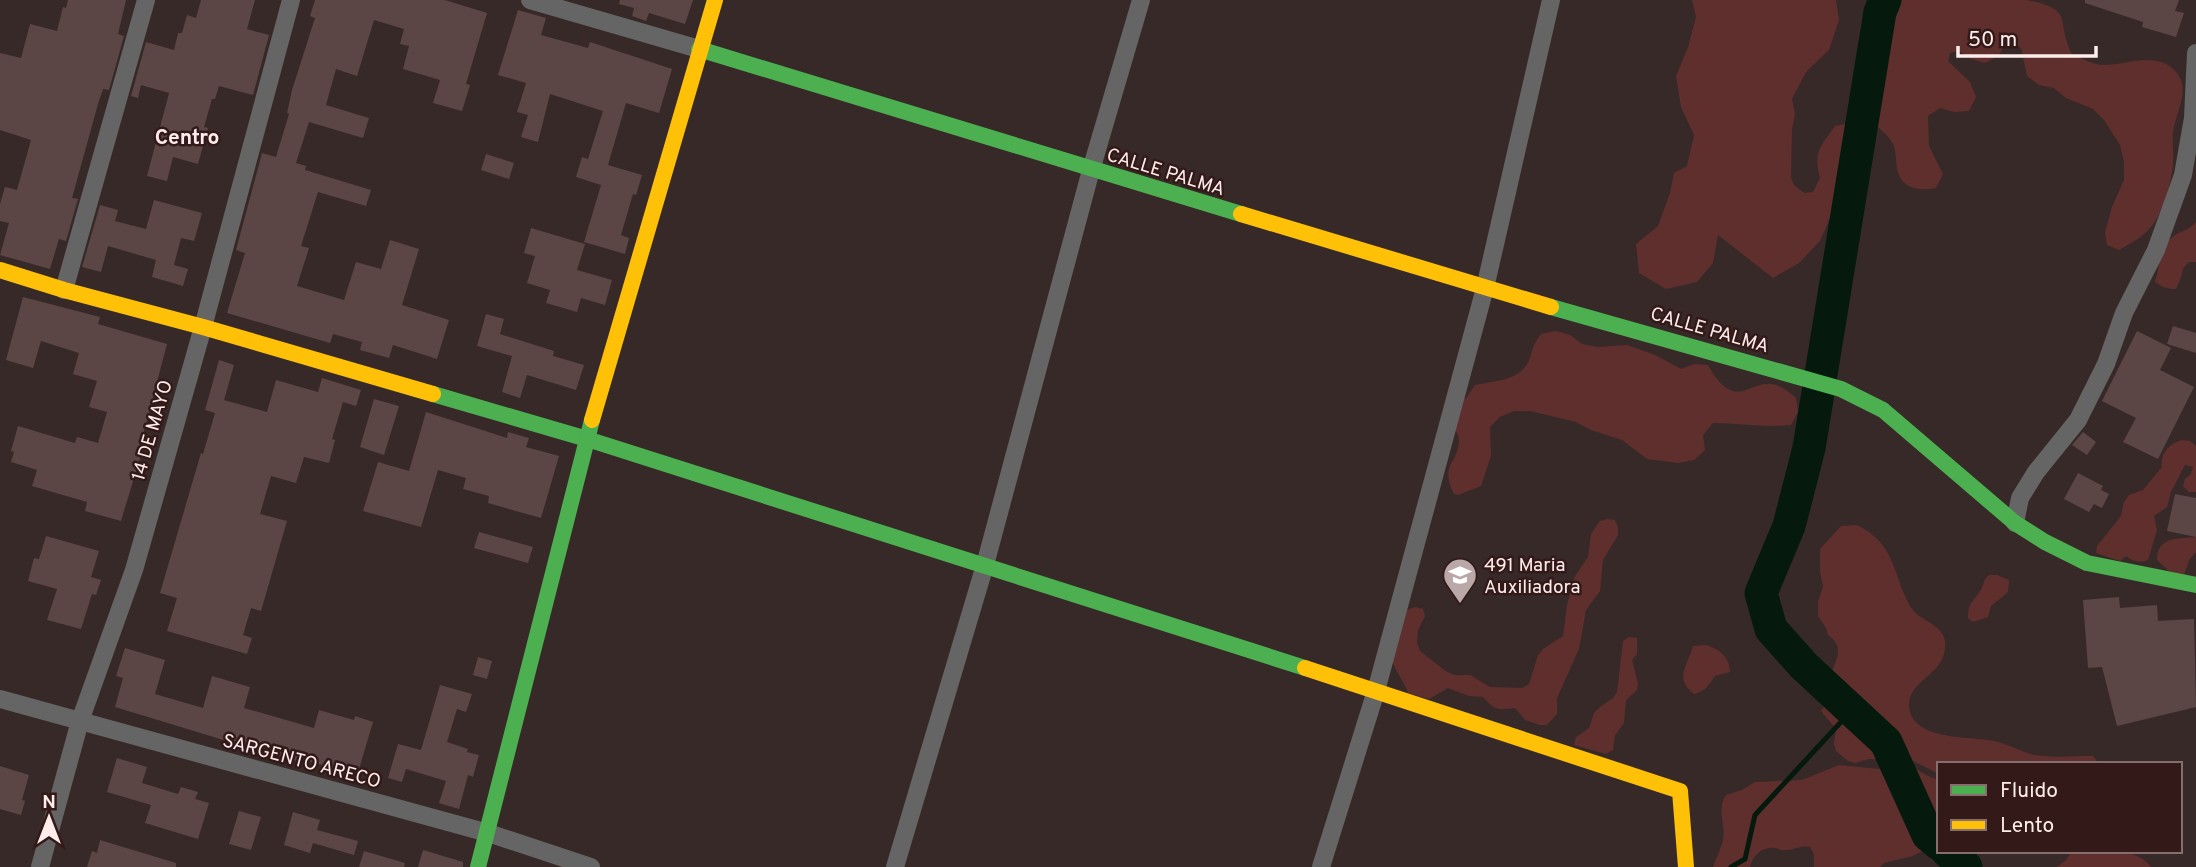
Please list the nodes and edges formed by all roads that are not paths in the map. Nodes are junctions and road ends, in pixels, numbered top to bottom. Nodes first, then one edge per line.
1 (146, 0) edge
2 (291, 0) edge
3 (530, 0) edge
4 (715, 0) edge
5 (1141, 0) edge
6 (1551, 0) edge
7 (699, 49) junction
8 (2196, 53) edge
9 (1091, 170) junction
10 (0, 270) edge
11 (1485, 288) junction
12 (64, 290) junction
13 (203, 327) junction
14 (587, 439) junction
15 (2015, 523) junction
16 (985, 565) junction
17 (2196, 585) edge
18 (1376, 691) junction
19 (0, 699) edge
20 (80, 721) junction
21 (488, 833) junction
22 (40, 867) edge
23 (478, 867) edge
24 (591, 867) edge
25 (895, 867) edge
26 (1321, 867) edge
27 (1686, 867) edge

1 - 12 street
2 - 13 street, 14 DE MAYO
3 - 7 street, CALLE PALMA
4 - 7 street
5 - 9 street
6 - 11 street
7 - 9 street, CALLE PALMA
7 - 14 street
8 - 15 street
9 - 11 street, CALLE PALMA
9 - 16 street
10 - 12 street
11 - 15 street, CALLE PALMA
11 - 18 street
12 - 13 street
13 - 14 street
13 - 20 street, 14 DE MAYO
14 - 16 street
14 - 21 street
15 - 17 street, CALLE PALMA
16 - 18 street
16 - 25 street
18 - 26 street
18 - 27 street
19 - 20 street, SARGENTO ARECO
20 - 21 street, SARGENTO ARECO
20 - 22 street, 14 DE MAYO
21 - 23 street
21 - 24 street, SARGENTO ARECO

